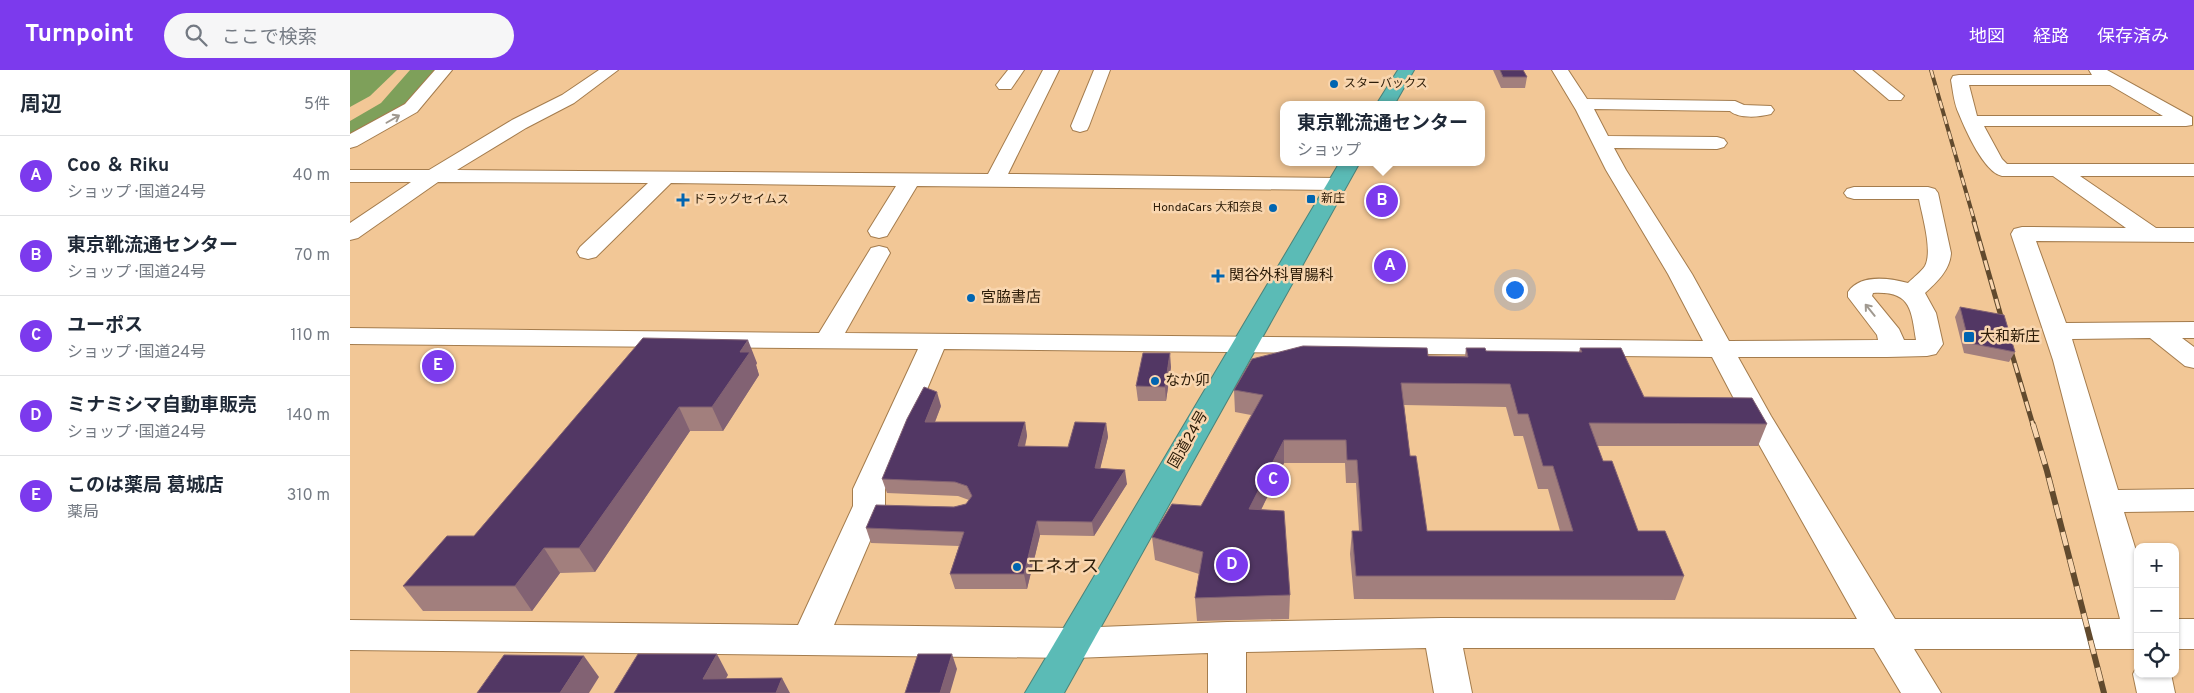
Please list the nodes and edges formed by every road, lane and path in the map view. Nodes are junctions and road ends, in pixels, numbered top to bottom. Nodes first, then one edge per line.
1 (444, 70) edge
2 (610, 70) edge
3 (1016, 70) edge
4 (1051, 70) edge
5 (1102, 70) edge
6 (1406, 70) edge
7 (1560, 70) edge
8 (1862, 70) edge
9 (2094, 70) edge
10 (2113, 80) junction
11 (1005, 85) dead end
12 (1896, 96) dead end
13 (1387, 101) edge
14 (1582, 104) junction
15 (1765, 110) dead end
16 (1972, 121) junction
17 (2190, 123) edge
18 (1080, 126) dead end
19 (350, 142) edge
20 (1601, 142) junction
21 (1717, 143) dead end
22 (2058, 170) junction
23 (2194, 170) edge
24 (1344, 173) edge
25 (350, 176) edge
26 (432, 177) junction
27 (666, 177) junction
28 (910, 180) junction
29 (995, 180) junction
30 (1854, 193) dead end
31 (350, 233) edge
32 (2151, 235) junction
33 (2194, 235) edge
34 (588, 252) dead end
35 (1911, 293) junction
36 (2194, 330) edge
37 (2055, 331) junction
38 (2157, 331) junction
39 (350, 336) edge
40 (827, 341) junction
41 (934, 342) junction
42 (1244, 344) junction
43 (1719, 349) junction
44 (1887, 349) junction
45 (2194, 360) edge
46 (2194, 500) edge
47 (2105, 501) junction
48 (2134, 605) edge
49 (1442, 633) junction
50 (1884, 633) junction
51 (2134, 634) edge
52 (2179, 634) edge
53 (2194, 634) edge
54 (350, 635) edge
55 (1227, 637) junction
56 (809, 641) junction
57 (1074, 643) junction
58 (2153, 678) edge
59 (1044, 693) edge
60 (1227, 693) edge
61 (1453, 693) edge
62 (1922, 693) edge
63 (2156, 693) edge

19 -> 1 street
2 - 26 street
3 - 11 street
4 - 29 street
5 - 18 street
6 - 13 highway
7 - 14 street
8 - 12 street
9 - 10 street
10 - 16 street
10 - 17 street
14 - 15 street
14 - 20 street
16 - 17 street
16 - 22 street
20 - 21 street
20 - 43 street
22 - 23 street
22 - 32 street
24 - 29 street
24 - 42 highway, 国道24号
25 - 26 street
26 - 27 street
26 - 31 street
27 - 28 street
27 - 34 street
28 - 29 street
28 - 40 street
30 - 35 street
32 - 33 street
32 - 37 street
35 - 44 street
44 -> 35 street
36 - 38 street
37 - 38 street
37 - 47 street
38 - 45 street
39 - 40 street
40 - 41 street
41 - 42 street
41 - 56 street
42 - 43 street
42 - 57 highway, 国道24号
43 - 44 street
43 - 50 street
46 - 47 street
47 - 48 street
49 - 50 street
49 - 55 street
49 - 61 street
50 - 51 street
50 - 62 street
52 - 53 street
54 - 56 street
55 - 57 street
55 - 60 street
56 - 57 street
57 - 59 highway, 国道24号
58 - 63 street

